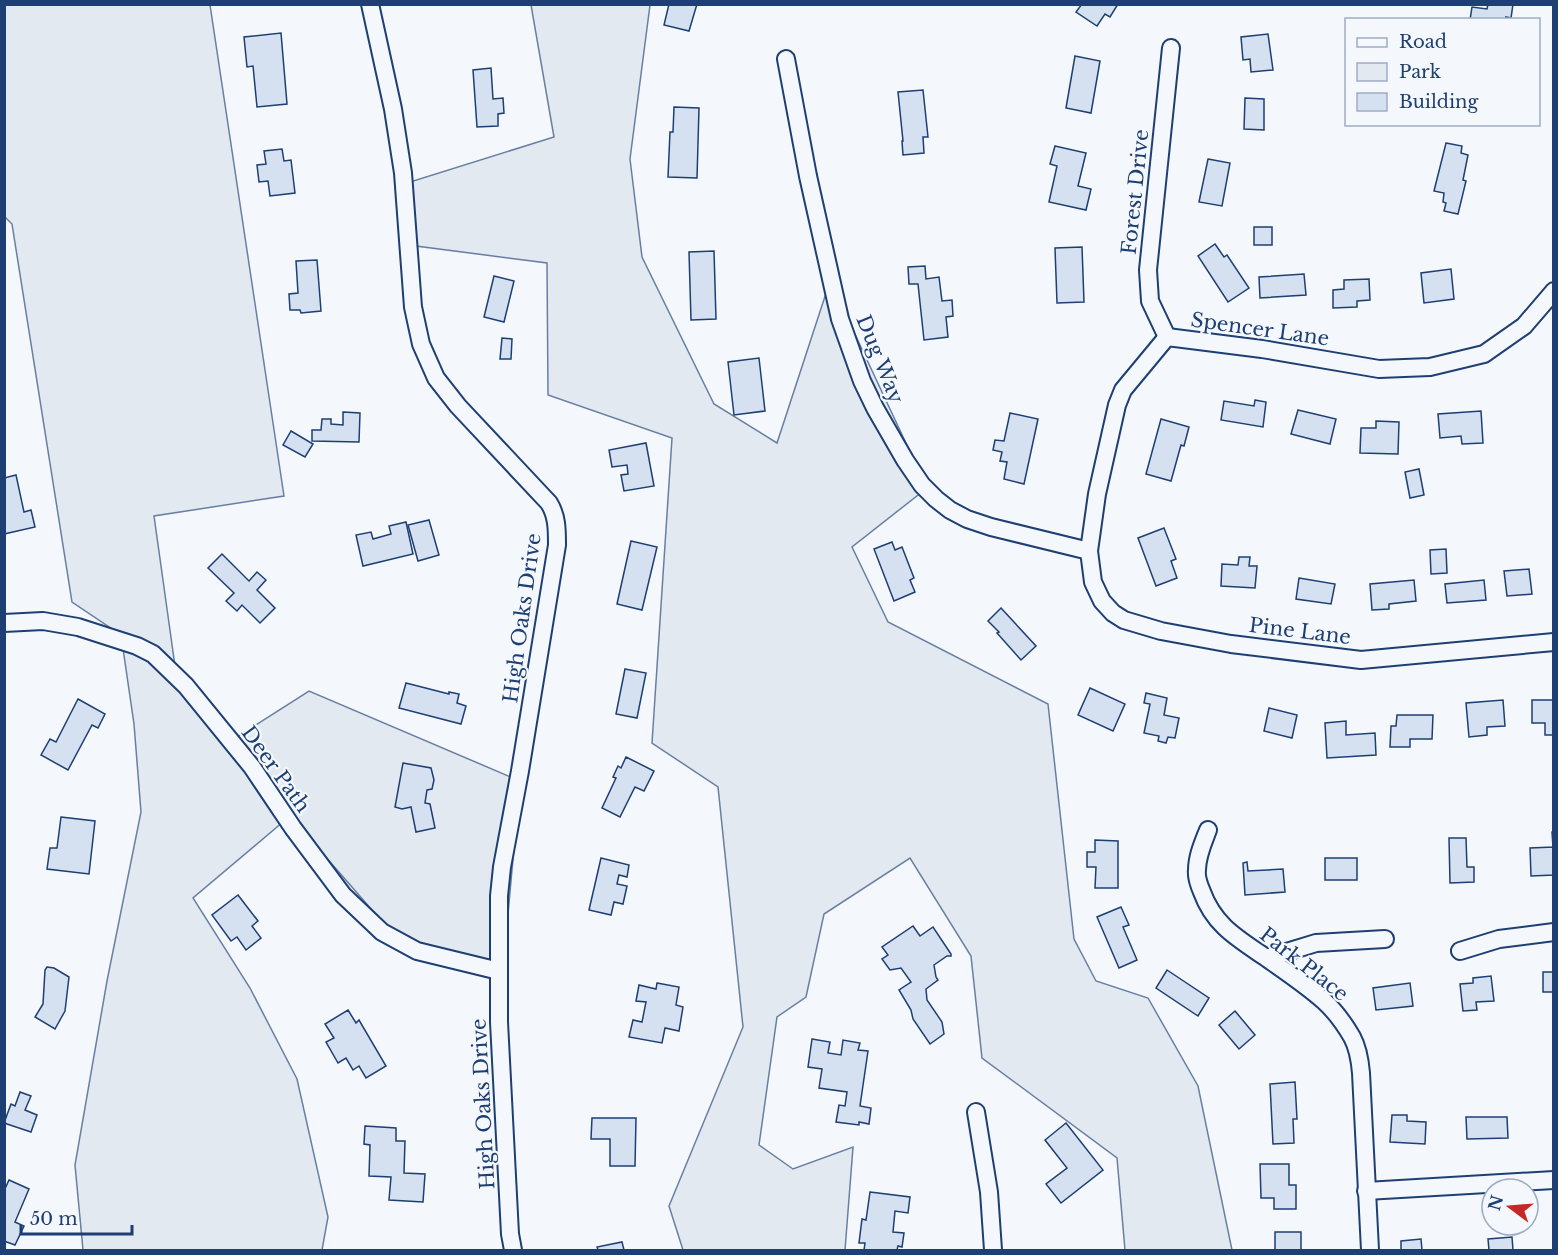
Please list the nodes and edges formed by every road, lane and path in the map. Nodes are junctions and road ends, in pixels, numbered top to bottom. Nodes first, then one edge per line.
1 (370, 4) edge
2 (1171, 48) dead end
3 (786, 60) dead end
4 (1554, 291) edge
5 (1167, 337) junction
6 (1089, 551) junction
7 (4, 623) edge
8 (1554, 642) edge
9 (1208, 830) dead end
10 (1554, 932) edge
11 (1385, 939) dead end
12 (1460, 951) dead end
13 (1267, 958) junction
14 (499, 971) junction
15 (976, 1112) dead end
16 (1554, 1180) edge
17 (1366, 1191) junction
18 (513, 1251) edge
19 (993, 1251) edge
20 (1370, 1251) edge

1 - 14 street, High Oaks Drive
2 - 5 street, Forest Drive
3 - 6 street, Dug Way
4 - 5 street, Spencer Lane
5 - 6 street, Spencer Lane
6 - 8 street, Pine Lane
7 - 14 street, Deer Path
9 - 13 street, Park Place
10 - 12 street
11 - 13 street
13 - 17 street, Park Place
14 - 18 street, High Oaks Drive
15 - 19 street
16 - 17 street
17 - 20 street, Park Place

